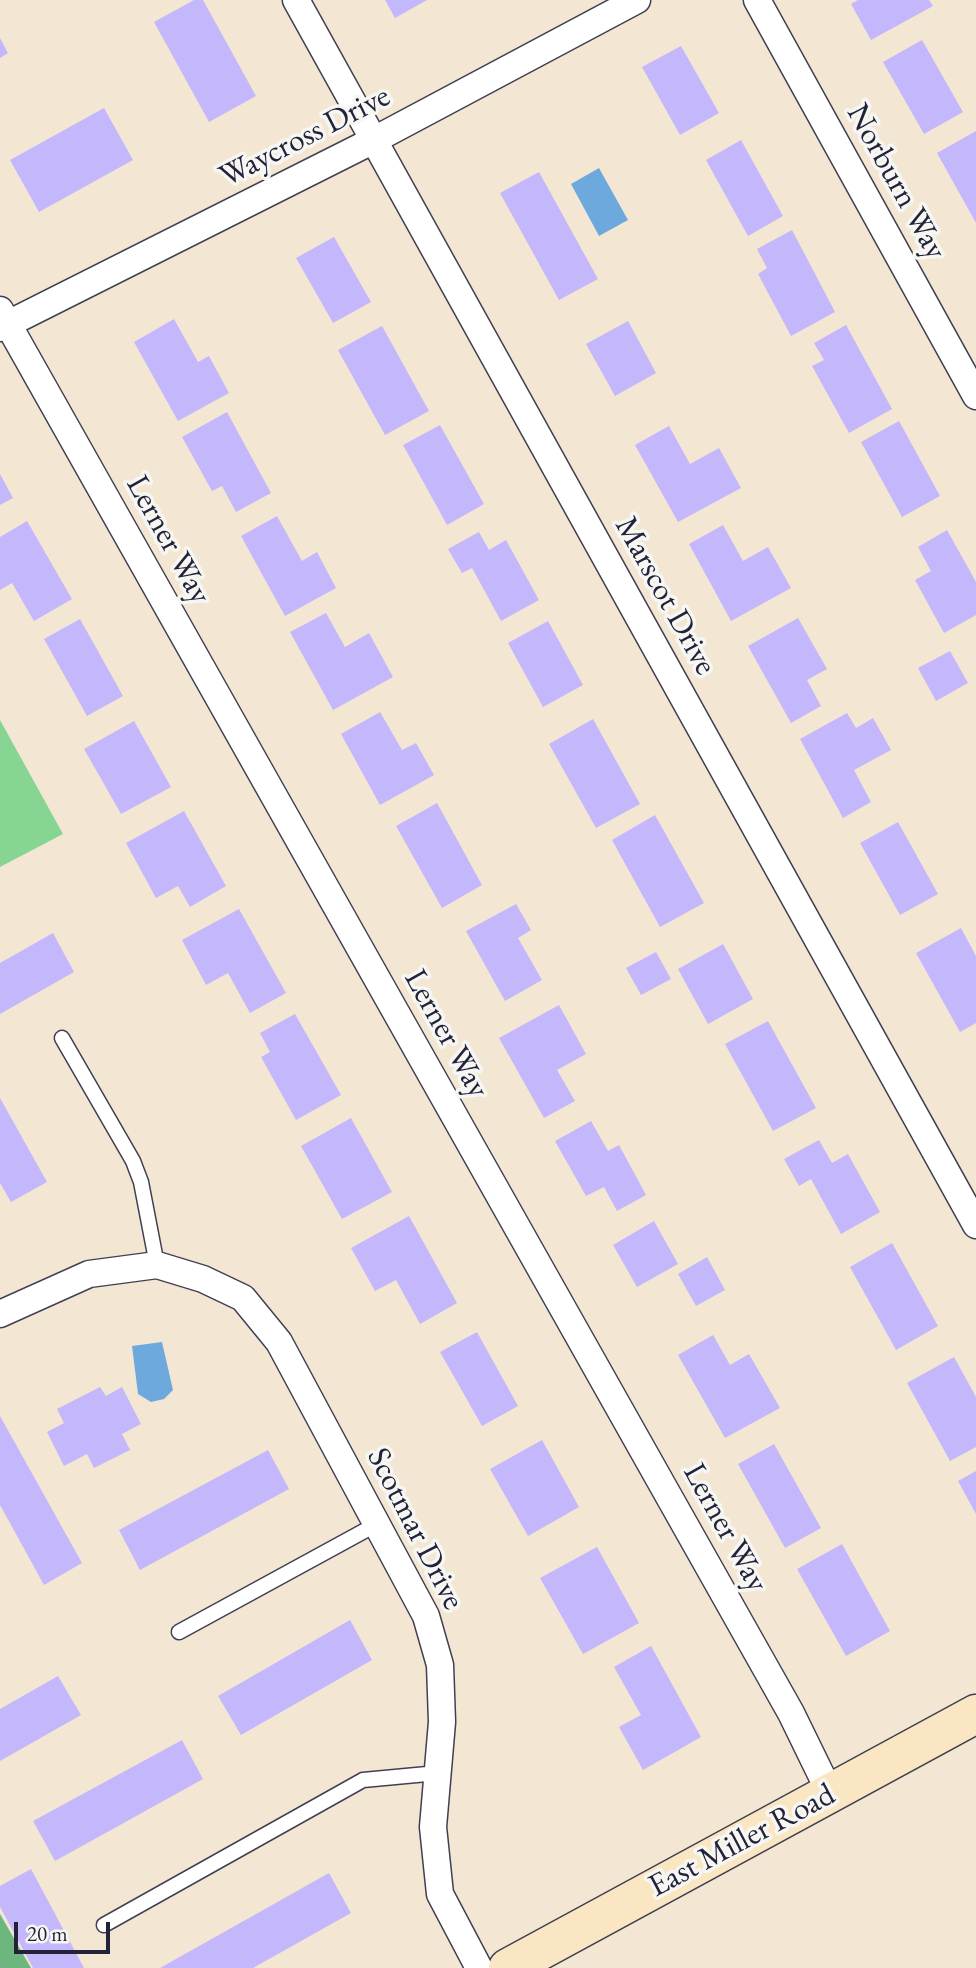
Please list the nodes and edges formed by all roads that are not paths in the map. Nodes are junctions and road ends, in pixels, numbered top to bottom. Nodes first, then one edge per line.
1 (296, 0) edge
2 (637, 0) edge
3 (757, 0) edge
4 (374, 140) junction
5 (2, 320) edge
6 (976, 397) edge
7 (62, 1038) dead end
8 (976, 1225) edge
9 (157, 1265) junction
10 (0, 1314) edge
11 (377, 1524) junction
12 (179, 1632) dead end
13 (976, 1714) edge
14 (438, 1773) junction
15 (830, 1793) junction
16 (104, 1925) dead end
17 (479, 1968) edge
18 (508, 1968) edge

1 - 4 street, Marscot Drive
2 - 4 street, Waycross Drive
3 - 6 street, Norburn Way
4 - 5 street, Waycross Drive
4 - 8 street, Marscot Drive
5 - 15 street, Lerner Way
7 - 9 lane
9 - 10 street, Scotmar Drive
9 - 11 street, Scotmar Drive
11 - 12 lane
11 - 14 street, Scotmar Drive
13 - 15 street, East Miller Road
14 - 16 lane
14 - 17 street, Scotmar Drive
15 - 18 street, East Miller Road

